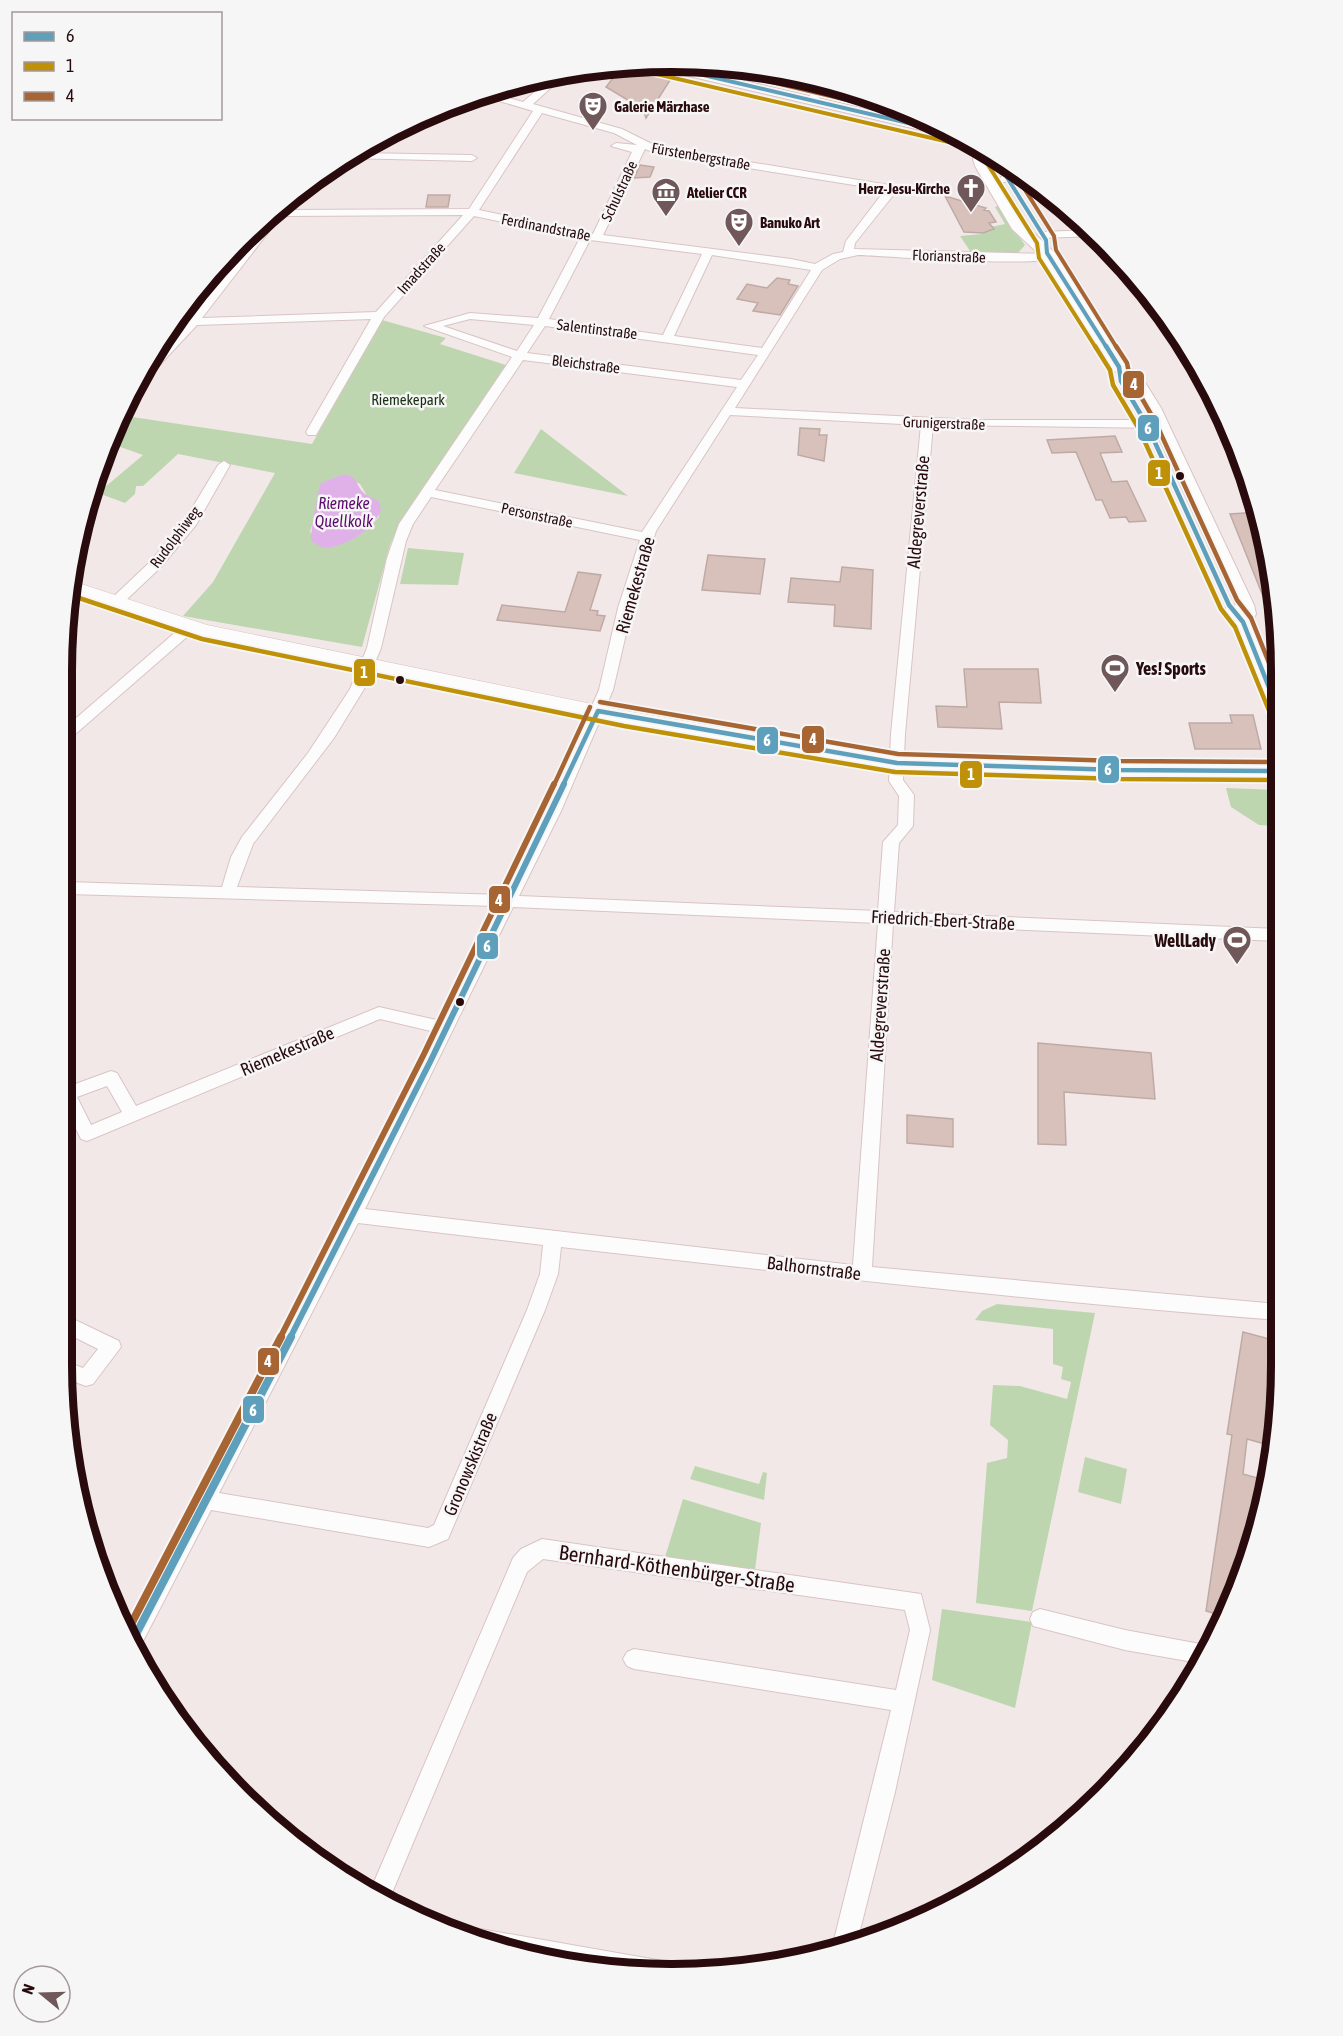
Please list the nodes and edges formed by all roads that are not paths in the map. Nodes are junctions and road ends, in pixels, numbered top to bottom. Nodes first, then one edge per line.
1 (691, 72) edge
2 (549, 85) edge
3 (819, 90) edge
4 (498, 98) edge
5 (811, 100) junction
6 (526, 105) junction
7 (539, 110) junction
8 (917, 125) edge
9 (618, 145) dead end
10 (641, 148) junction
11 (365, 156) edge
12 (472, 158) dead end
13 (980, 158) edge
14 (1013, 179) edge
15 (472, 212) junction
16 (286, 213) edge
17 (1080, 234) edge
18 (1042, 235) junction
19 (592, 236) junction
20 (257, 239) edge
21 (708, 252) junction
22 (848, 253) junction
23 (1048, 255) junction
24 (817, 268) junction
25 (379, 315) junction
26 (185, 322) edge
27 (194, 322) junction
28 (542, 322) junction
29 (430, 326) joint
30 (667, 338) junction
31 (765, 352) junction
32 (162, 356) edge
33 (521, 356) junction
34 (745, 384) junction
35 (726, 411) junction
36 (927, 423) junction
37 (1154, 425) junction
38 (312, 432) dead end
39 (224, 465) dead end
40 (426, 492) junction
41 (647, 537) junction
42 (78, 588) edge
43 (117, 602) junction
44 (191, 626) junction
45 (368, 665) junction
46 (1271, 692) edge
47 (598, 711) junction
48 (72, 730) edge
49 (897, 763) junction
50 (1271, 771) edge
51 (72, 888) edge
52 (228, 892) junction
53 (511, 901) junction
54 (886, 918) junction
55 (1271, 935) edge
56 (445, 1028) junction
57 (133, 1116) dead end
58 (353, 1215) junction
59 (553, 1237) junction
60 (862, 1274) junction
61 (1271, 1312) edge
62 (72, 1327) edge
63 (72, 1372) edge
64 (205, 1500) junction
65 (1040, 1619) dead end
66 (136, 1634) edge
67 (1197, 1653) edge
68 (634, 1659) dead end
69 (904, 1702) junction
70 (382, 1889) edge
71 (847, 1938) edge

1 - 5 main road
2 - 6 street
3 - 5 street
4 - 6 street, Fürstenbergstraße
5 - 8 main road
6 - 7 street, Fürstenbergstraße
7 - 10 street, Fürstenbergstraße
7 - 15 street, Imadstraße
9 - 10 street, Fürstenbergstraße
10 - 19 street, Schulstraße
10 - 22 street, Fürstenbergstraße
11 - 12 street
13 - 23 main road
14 - 18 main road
15 - 16 street, Ferdinandstraße
15 - 19 street, Ferdinandstraße
15 - 25 street, Imadstraße
17 - 18 street
18 - 23 main road
19 - 21 street, Ferdinandstraße
19 - 28 street, Schulstraße
20 - 27 street
21 - 24 street, Ferdinandstraße
21 - 30 street
22 - 23 street, Florianstraße
22 - 24 street
23 - 37 main road
24 - 31 street, Riemekestraße
25 - 27 street
25 - 38 street, Imadstraße
26 - 27 street
27 - 32 street
28 - 29 street, Salentinstraße
28 - 30 street, Salentinstraße
28 - 33 street, Schulstraße
29 - 33 street, Bleichstraße
30 - 31 street, Salentinstraße
31 - 34 street, Riemekestraße
33 - 34 street, Bleichstraße
33 - 40 street, Schulstraße
34 - 35 street, Riemekestraße
35 - 36 street, Grunigerstraße
35 - 41 street, Riemekestraße
36 - 37 street, Grunigerstraße
36 - 49 street, Aldegreverstraße
37 - 46 main road
39 - 43 street, Rudolphiweg
40 - 41 street, Personstraße
40 - 45 street, Schulstraße
41 - 47 street, Riemekestraße
42 - 43 street
43 - 44 street
44 - 45 street
44 - 48 street
45 - 47 street
45 - 52 street, Schulstraße
47 - 49 street
47 - 53 street, Riemekestraße
49 - 50 street
49 - 54 street, Aldegreverstraße
51 - 52 street, Friedrich-Ebert-Straße
52 - 53 street, Friedrich-Ebert-Straße
53 - 54 street, Friedrich-Ebert-Straße
53 - 56 street, Riemekestraße
54 - 55 street, Friedrich-Ebert-Straße
54 - 60 street, Aldegreverstraße
56 - 57 street, Riemekestraße
56 - 58 street, Riemekestraße
58 - 59 street, Balhornstraße
58 - 64 street, Riemekestraße
59 - 60 street, Balhornstraße
59 - 64 street, Gronowskistraße
60 - 61 street, Balhornstraße
62 - 63 street
64 - 66 street, Riemekestraße
65 - 67 street
68 - 69 street
69 - 70 street, Bernhard-Köthenbürger-Straße
69 - 71 street, Bernhard-Köthenbürger-Straße

